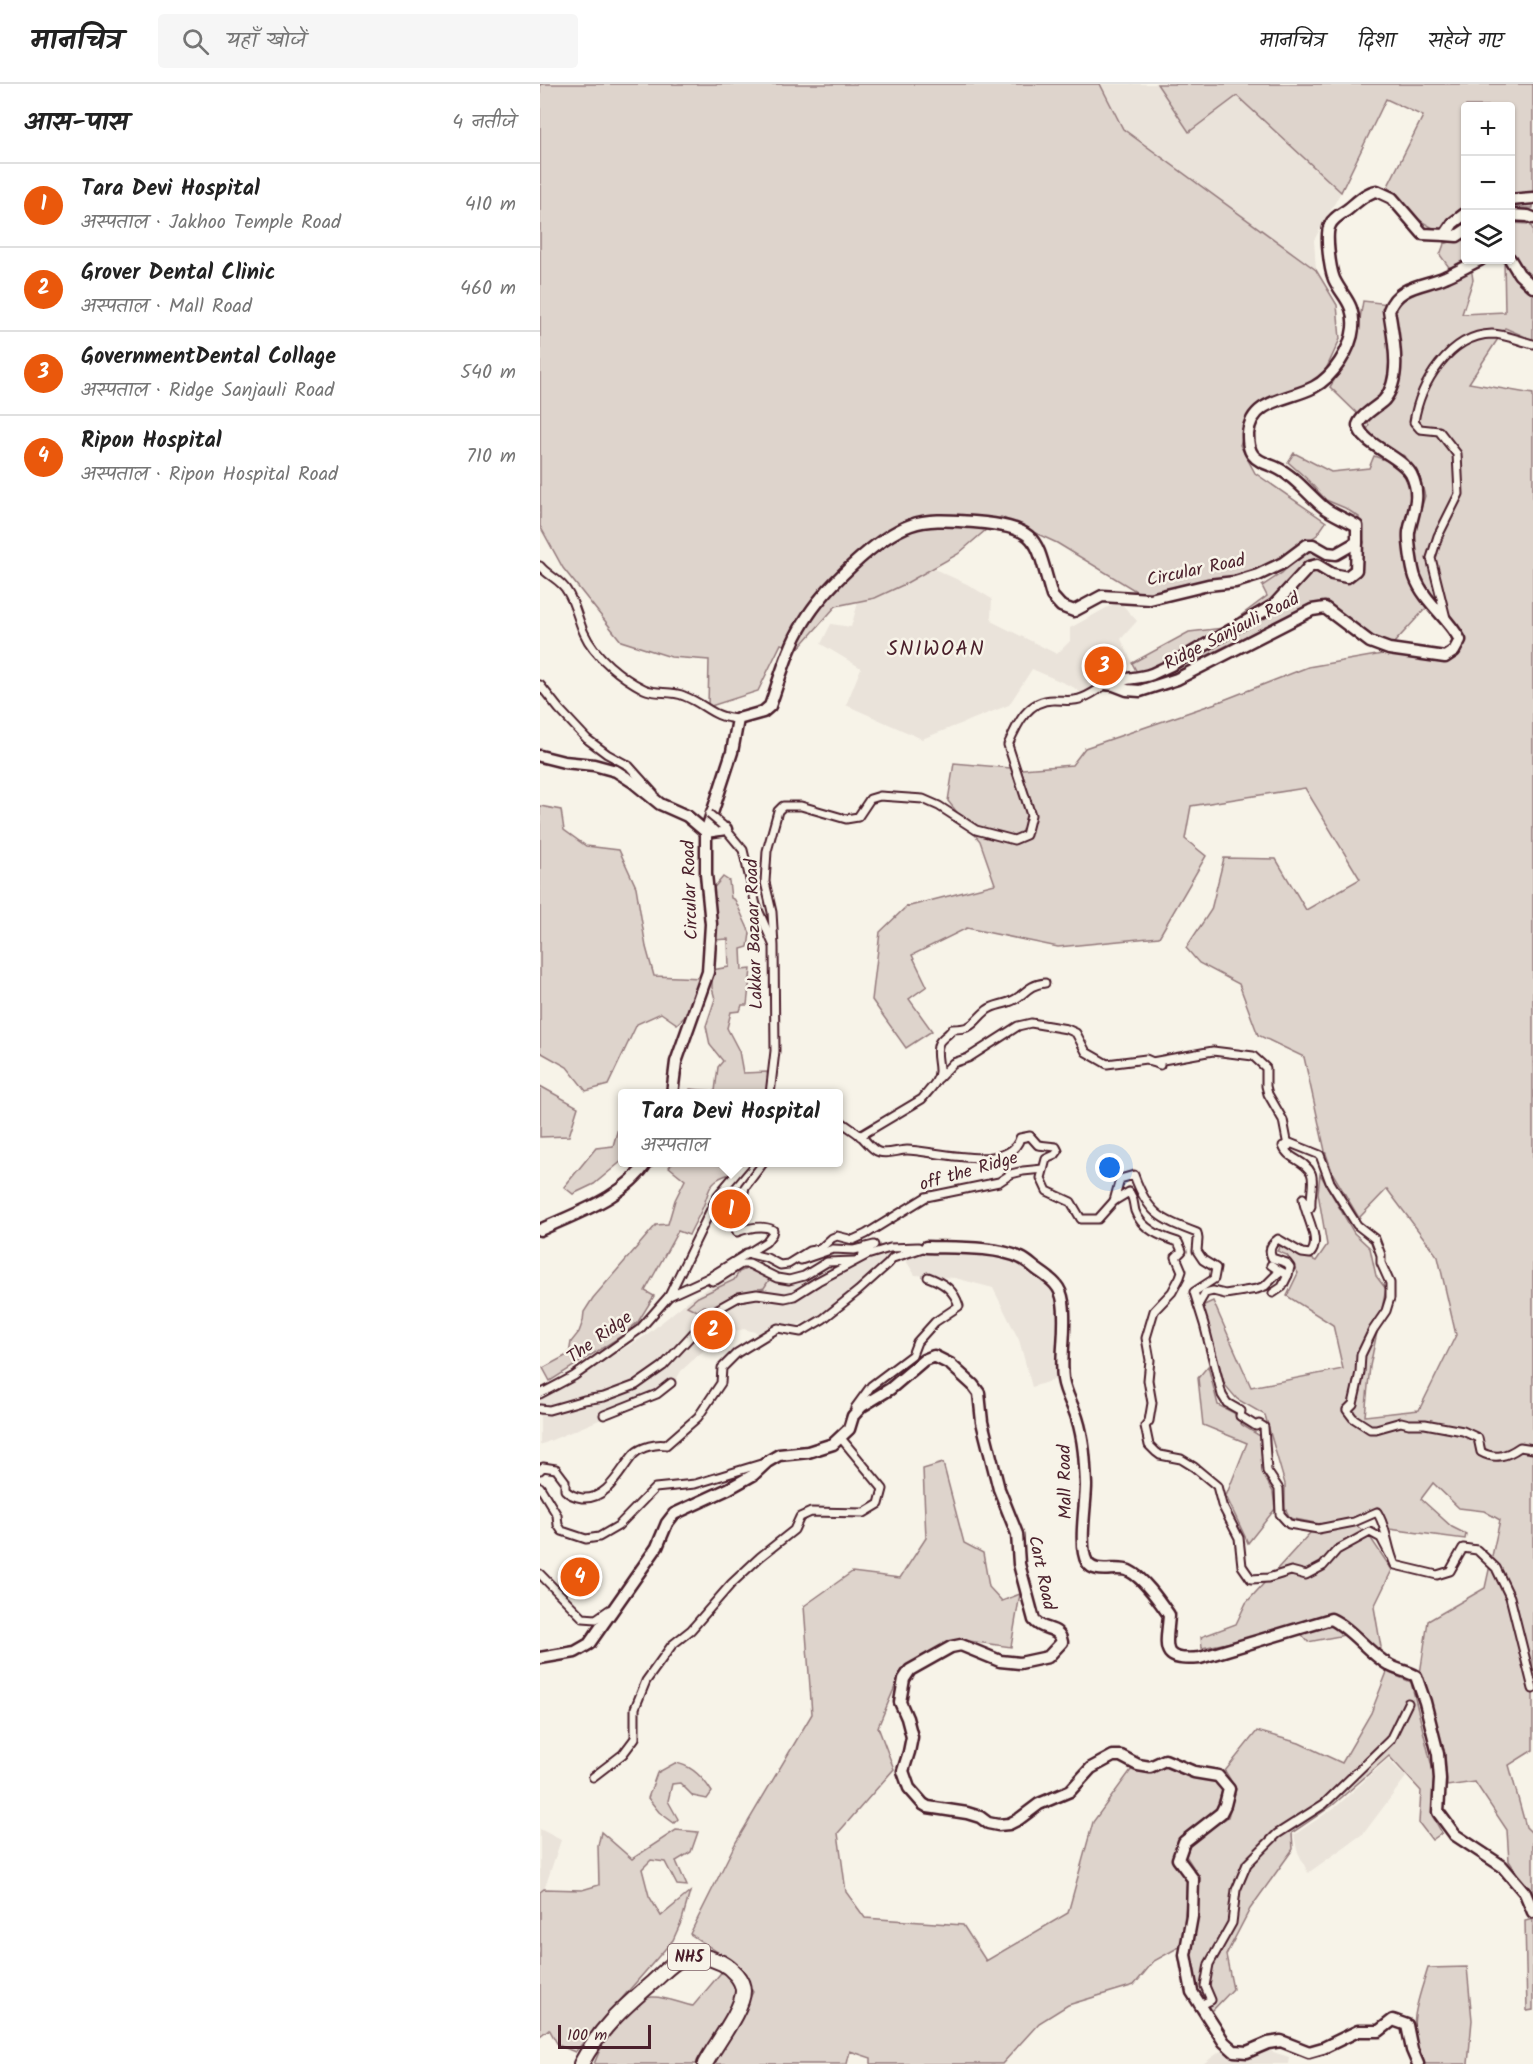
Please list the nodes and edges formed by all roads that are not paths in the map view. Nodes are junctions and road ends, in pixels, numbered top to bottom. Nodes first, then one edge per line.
1 (1533, 198) edge
2 (1515, 200) edge
3 (1515, 215) edge
4 (1461, 217) edge
5 (1533, 218) edge
6 (1461, 233) edge
7 (1445, 235) junction
8 (1471, 264) edge
9 (1513, 264) edge
10 (1533, 287) edge
11 (1533, 344) edge
12 (1357, 542) junction
13 (540, 567) edge
14 (1446, 618) junction
15 (1106, 684) junction
16 (540, 685) edge
17 (738, 719) junction
18 (540, 756) edge
19 (665, 806) junction
20 (709, 814) dead end
21 (724, 827) junction
22 (706, 832) junction
23 (774, 946) junction
24 (1045, 983) dead end
25 (1152, 1062) junction
26 (1160, 1065) dead end
27 (936, 1082) junction
28 (673, 1089) edge
29 (771, 1089) edge
30 (843, 1123) edge
31 (860, 1136) junction
32 (1288, 1146) junction
33 (643, 1167) edge
34 (742, 1167) edge
35 (746, 1167) edge
36 (760, 1167) edge
37 (1043, 1169) junction
38 (745, 1187) junction
39 (1114, 1201) junction
40 (540, 1230) edge
41 (926, 1246) junction
42 (746, 1253) junction
43 (854, 1261) junction
44 (788, 1264) junction
45 (1271, 1265) dead end
46 (1280, 1271) junction
47 (1288, 1275) junction
48 (928, 1277) dead end
49 (708, 1278) junction
50 (1273, 1293) dead end
51 (669, 1296) junction
52 (1197, 1305) junction
53 (671, 1383) dead end
54 (540, 1394) edge
55 (540, 1409) edge
56 (604, 1416) dead end
57 (853, 1416) junction
58 (840, 1437) junction
59 (1533, 1449) edge
60 (766, 1462) junction
61 (540, 1470) edge
62 (540, 1487) edge
63 (1390, 1555) junction
64 (540, 1574) edge
65 (616, 1605) junction
66 (540, 1658) edge
67 (1533, 1689) edge
68 (1408, 1703) dead end
69 (593, 1777) dead end
70 (1530, 1895) edge
71 (1533, 1912) edge
72 (1199, 2006) junction
73 (581, 2064) edge
74 (705, 2064) edge
75 (1418, 2064) edge

1 - 2 main road
3 - 5 main road
4 - 7 main road
6 - 7 main road
7 - 12 main road
8 - 14 main road, Ridge Sanjauli Road
9 - 10 main road
11 - 14 street
12 - 15 main road
12 - 17 main road, Circular Road
13 - 17 street
14 - 15 main road, Ridge Sanjauli Road
15 - 23 street, Lakkar Bazaar Road
16 - 19 street, Circular Road
17 - 22 main road
18 - 19 main road
19 - 22 main road, Circular Road
20 - 21 street, bridge
21 - 22 main road
21 - 23 street
22 - 28 main road, Circular Road
23 - 29 street, Lakkar Bazaar Road
24 - 27 street
25 - 26 street
25 - 27 street
25 - 32 street
27 - 31 street
30 - 31 street
31 - 37 street
32 - 47 street
32 - 59 street
33 - 40 main road
34 - 51 street, The Ridge
35 - 38 street
36 - 38 street
37 - 39 street
37 - 44 street, off the Ridge
38 - 42 street, The Ridge
39 - 52 street
39 - 63 street
41 - 43 street, Mall Road
41 - 61 street
41 - 70 main road, Mall Road
42 - 44 street
42 - 49 street, The Ridge
43 - 44 street
43 - 49 street
43 - 55 street, Mall Road
45 - 46 street
46 - 47 street
46 - 52 street
47 - 50 street
48 - 57 street
49 - 51 street, The Ridge
51 - 54 street, The Ridge
52 - 63 street
53 - 56 street
57 - 58 main road, Cart Road
57 - 72 main road, Cart Road
58 - 60 main road
58 - 69 street
60 - 62 street
60 - 65 main road
63 - 67 street
64 - 65 street
65 - 66 main road
68 - 72 street
70 - 71 main road, Mall Road
72 - 75 main road, Cart Road
73 - 74 highway, NH5

